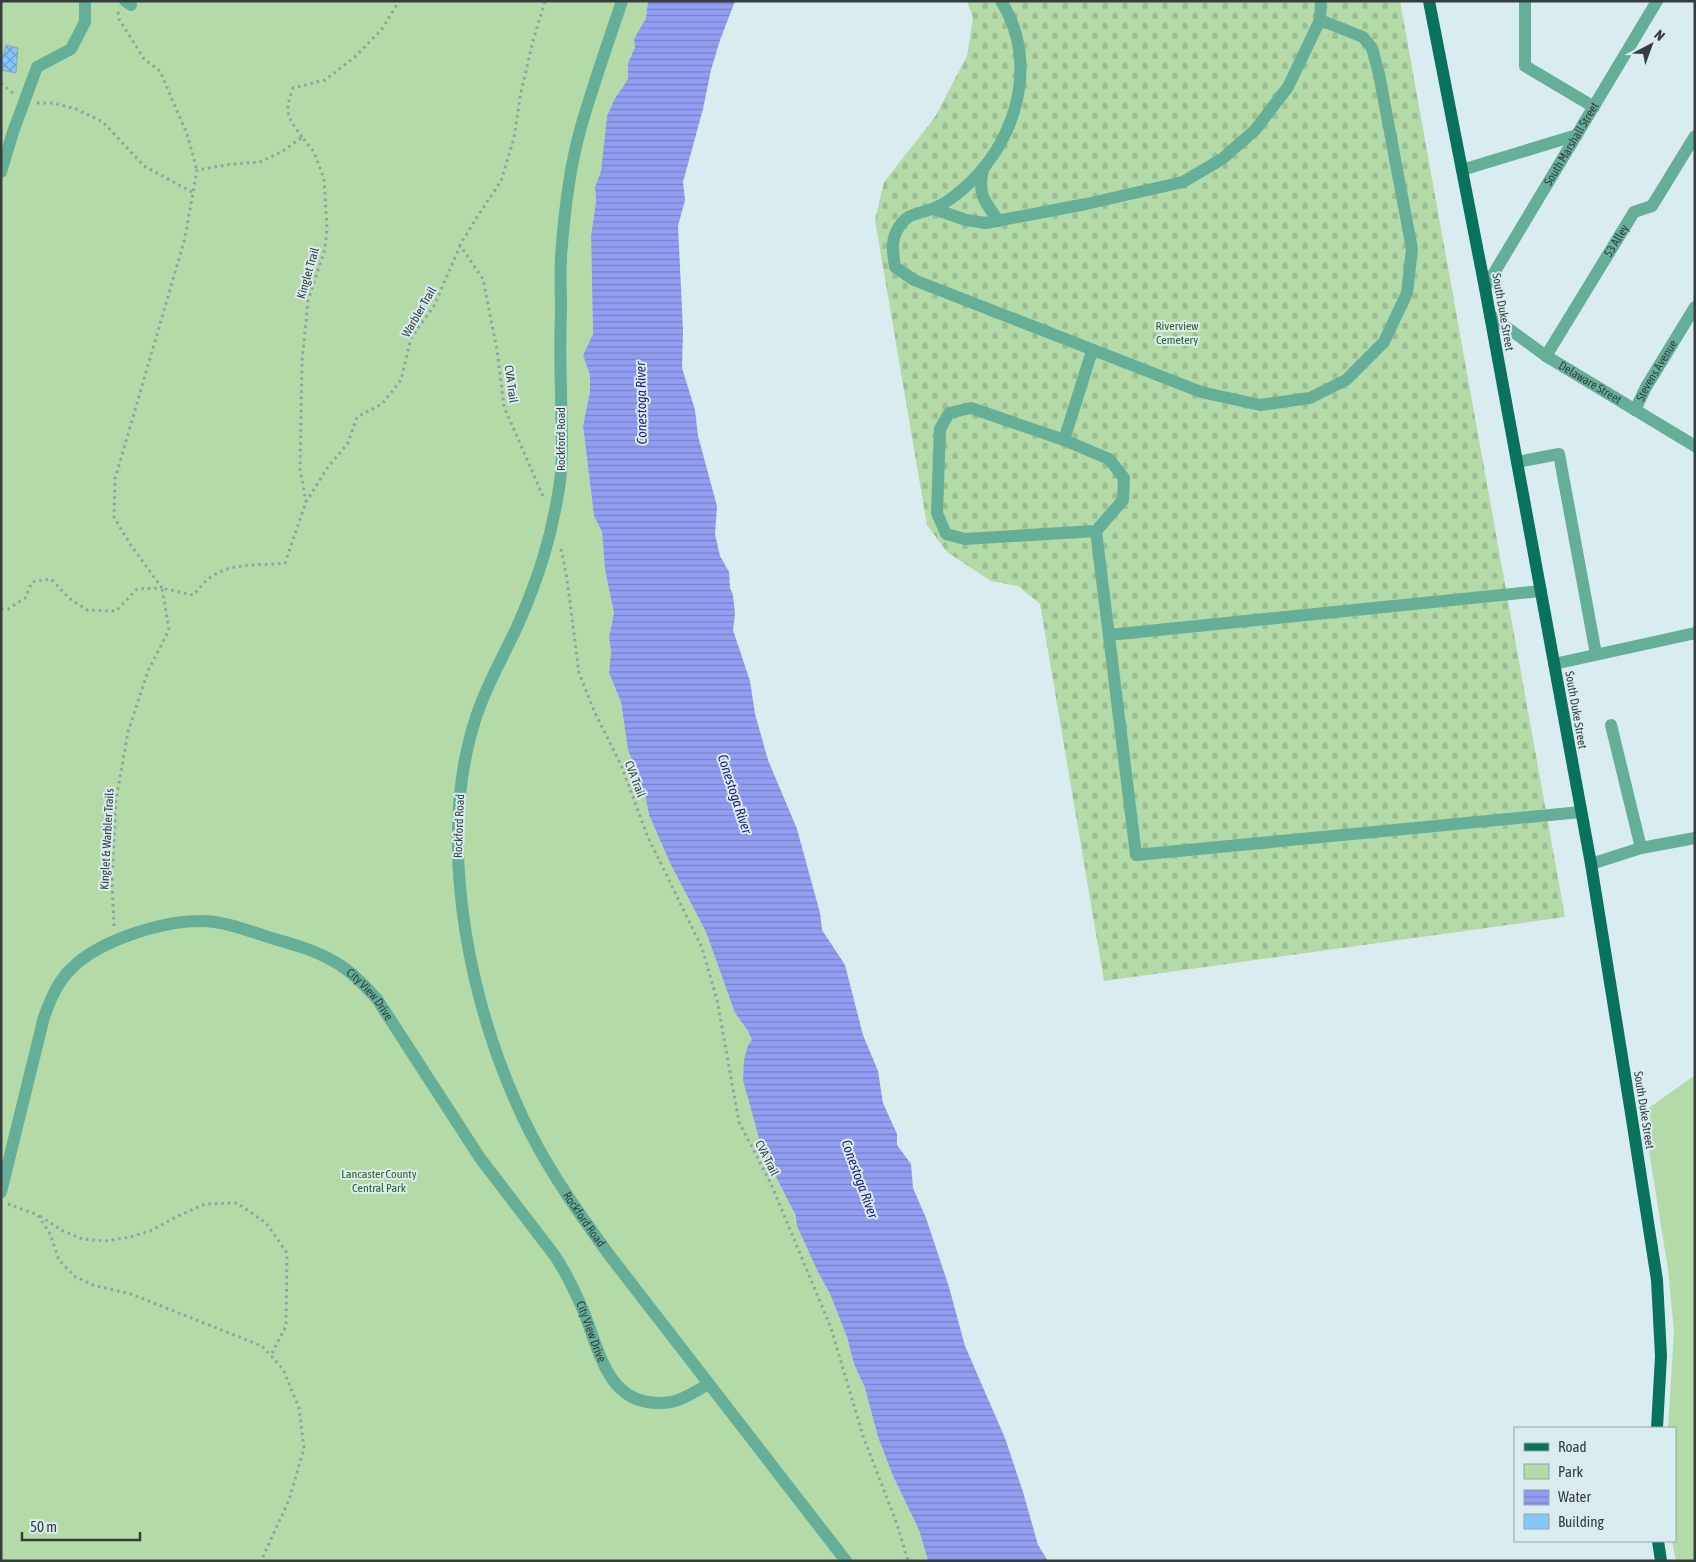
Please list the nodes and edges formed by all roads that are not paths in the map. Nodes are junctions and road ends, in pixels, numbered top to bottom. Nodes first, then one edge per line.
1 (85, 1) edge
2 (622, 1) edge
3 (1001, 1) edge
4 (1321, 1) edge
5 (1429, 1) edge
6 (1524, 1) edge
7 (1657, 1) edge
8 (1320, 20) junction
9 (1594, 107) junction
10 (1578, 134) junction
11 (1695, 136) edge
12 (984, 167) junction
13 (1462, 170) junction
14 (1, 172) edge
15 (934, 208) junction
16 (999, 221) junction
17 (1485, 288) junction
18 (1695, 307) edge
19 (1490, 315) junction
20 (1092, 350) junction
21 (1546, 356) junction
22 (1635, 410) junction
23 (1064, 440) junction
24 (1695, 446) edge
25 (1517, 462) junction
26 (1096, 531) junction
27 (1541, 591) junction
28 (1695, 633) edge
29 (1109, 635) junction
30 (1596, 654) junction
31 (1554, 664) junction
32 (1611, 726) dead end
33 (1581, 812) junction
34 (1695, 838) edge
35 (1641, 848) junction
36 (1591, 864) junction
37 (1, 1192) edge
38 (709, 1384) junction
39 (1657, 1427) edge
40 (1658, 1542) edge
41 (846, 1561) edge
42 (1661, 1561) edge

1 - 14 street
2 - 38 street, Rockford Road
3 - 12 street
4 - 8 street
5 - 13 main road, South Duke Street
6 - 9 street
7 - 9 street, South Marshall Street
8 - 16 street
8 - 20 street
9 - 10 street, South Marshall Street
10 - 13 street
10 - 17 street, South Marshall Street
11 - 21 street, 53 Alley
12 - 15 street
12 - 16 street
13 - 17 main road, South Duke Street
15 - 16 street
15 - 20 street
17 - 19 main road, South Duke Street
18 - 22 street, Stevens Avenue
19 - 21 street, Delaware Street
19 - 25 main road, South Duke Street
20 - 23 street
21 - 22 street, Delaware Street
22 - 24 street, Delaware Street
23 - 26 street
23 - 26 street
25 - 27 main road, South Duke Street
25 - 30 street
26 - 29 street
27 - 29 street
27 - 31 main road, South Duke Street
28 - 30 street
29 - 33 street
30 - 31 street
31 - 33 main road, South Duke Street
32 - 35 street
33 - 36 main road, South Duke Street
34 - 35 street
35 - 36 street
36 - 39 main road, South Duke Street
37 - 38 street, City View Drive
38 - 41 street, Rockford Road
40 - 42 main road

